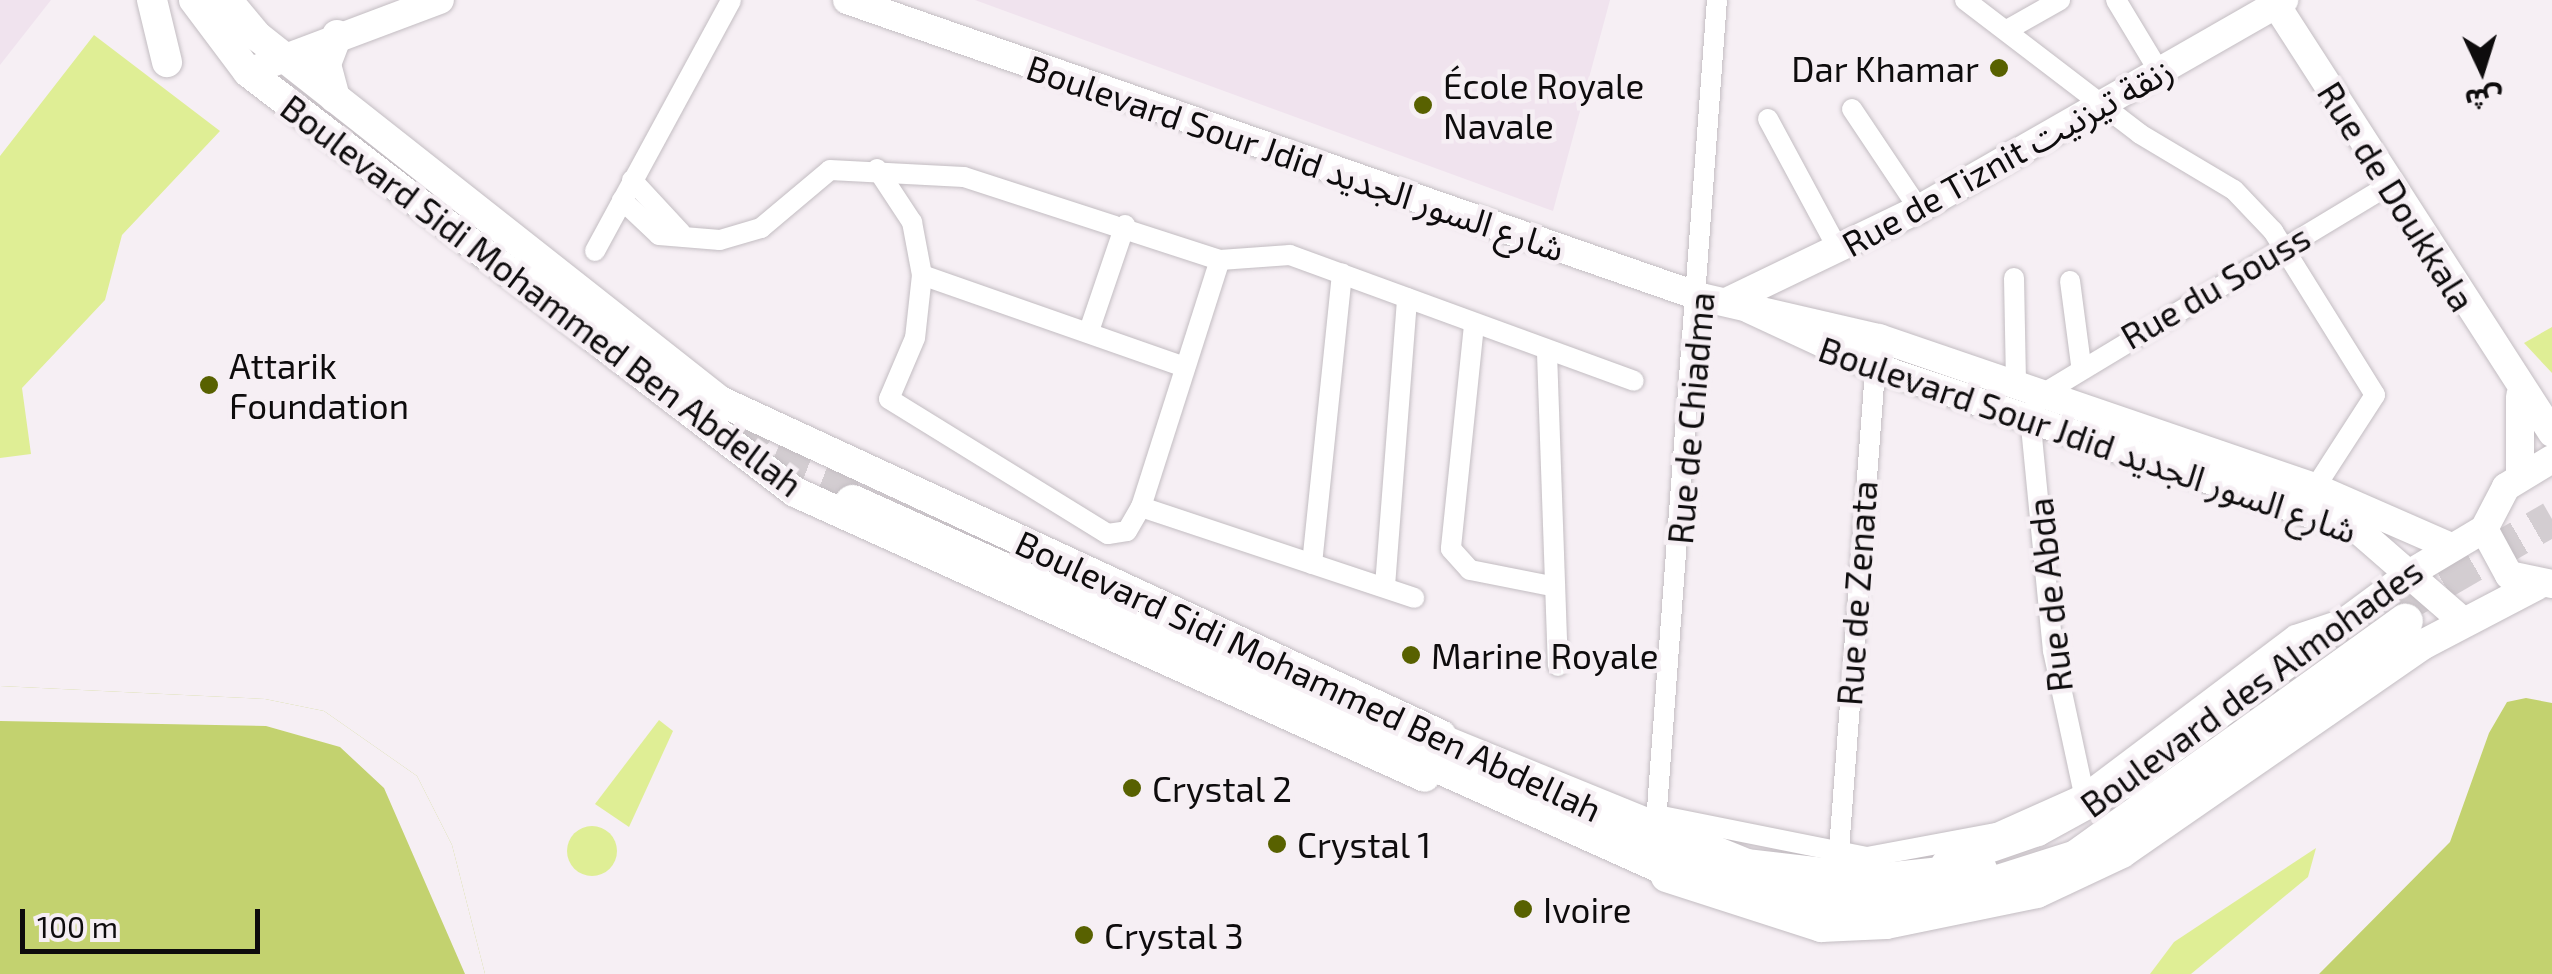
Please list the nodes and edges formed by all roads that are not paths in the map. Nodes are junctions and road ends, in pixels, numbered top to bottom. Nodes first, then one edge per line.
1 (152, 0) edge
2 (194, 0) edge
3 (227, 0) edge
4 (440, 0) edge
5 (732, 0) edge
6 (847, 0) edge
7 (1717, 0) edge
8 (1965, 0) edge
9 (2060, 0) edge
10 (2116, 0) edge
11 (2278, 2) edge
12 (393, 7) edge
13 (2007, 30) junction
14 (338, 35) junction
15 (280, 55) junction
16 (167, 62) dead end
17 (248, 72) junction
18 (2160, 72) junction
19 (335, 98) junction
20 (2102, 105) junction
21 (1852, 108) dead end
22 (1768, 120) dead end
23 (877, 169) junction
24 (632, 180) junction
25 (2393, 184) junction
26 (622, 200) junction
27 (1918, 210) junction
28 (1124, 225) junction
29 (681, 233) junction
30 (2283, 246) junction
31 (1838, 249) junction
32 (595, 251) dead end
33 (1220, 260) junction
34 (1342, 274) junction
35 (922, 275) junction
36 (2014, 278) dead end
37 (2070, 280) dead end
38 (1406, 298) junction
39 (1725, 302) junction
40 (1474, 325) junction
41 (1089, 331) junction
42 (1880, 338) junction
43 (1547, 353) junction
44 (2081, 364) junction
45 (1872, 366) junction
46 (1185, 367) junction
47 (1634, 381) dead end
48 (2519, 393) junction
49 (2029, 400) junction
50 (2552, 432) edge
51 (820, 450) junction
52 (2552, 460) edge
53 (2520, 473) junction
54 (856, 493) tunnel mouth
55 (802, 496) junction
56 (2308, 498) junction
57 (1141, 507) junction
58 (2484, 529) junction
59 (2450, 546) junction
60 (1312, 564) junction
61 (2412, 572) junction
62 (2545, 585) edge
63 (1385, 586) junction
64 (1551, 586) junction
65 (1414, 598) dead end
66 (2348, 618) junction
67 (2464, 622) junction
68 (1558, 666) dead end
69 (1460, 761) junction
70 (2084, 794) junction
71 (1656, 825) junction
72 (1840, 864) junction
73 (1964, 903) junction

1 - 16 main road
2 - 17 main road
3 - 15 main road
4 - 12 street
5 - 24 street
6 - 39 street, Boulevard Sour Jdid شارع السور الجديد
7 - 39 street, Rue de Chiadma
8 - 13 street
9 - 13 street
10 - 18 street
11 - 18 street, Rue de Tiznit زنقة تيزنيت
11 - 25 street, Rue de Doukkala
12 - 14 street
13 - 20 street
14 - 15 street
14 - 19 main road
15 - 17 street
15 - 19 main road, Boulevard Sidi Mohammed Ben Abdellah
17 - 55 main road, Boulevard Sidi Mohammed Ben Abdellah
18 - 20 street, Rue de Tiznit زنقة تيزنيت
19 - 51 main road, Boulevard Sidi Mohammed Ben Abdellah
20 - 27 street, Rue de Tiznit زنقة تيزنيت
20 - 30 street
21 - 27 street
22 - 31 street
23 - 28 street
23 - 29 street
23 - 35 street
24 - 26 street
24 - 29 street
25 - 30 street, Rue du Souss
25 - 48 street, Rue de Doukkala
26 - 29 street
26 - 32 street
27 - 31 street, Rue de Tiznit زنقة تيزنيت
28 - 33 street
28 - 41 street
30 - 44 street, Rue du Souss
30 - 56 street
31 - 39 street, Rue de Tiznit زنقة تيزنيت
33 - 34 street
33 - 46 street
34 - 38 street
34 - 60 street
35 - 41 street
35 - 57 street
36 - 49 street, Rue de Abda
37 - 44 street
38 - 40 street
38 - 63 street
39 - 42 street, Boulevard Sour Jdid شارع السور الجديد
39 - 45 street, Boulevard Sour Jdid شارع السور الجديد
39 - 71 street, Rue de Chiadma
40 - 43 street
40 - 64 street
41 - 46 street
42 - 45 street, Rue de Zenata
42 - 49 street, Boulevard Sour Jdid شارع السور الجديد
43 - 47 street
43 - 64 street
44 - 49 street, Rue du Souss
45 - 49 street, Boulevard Sour Jdid شارع السور الجديد
45 - 72 street, Rue de Zenata
46 - 57 street
48 - 50 street, Rue de Doukkala
48 - 53 street
49 - 56 street, Boulevard Sour Jdid شارع السور الجديد
49 - 70 street, Rue de Abda
51 - 55 main road
51 - 69 main road, Boulevard Sidi Mohammed Ben Abdellah
52 - 53 street
53 - 58 street
54 - 69 highway
55 - 73 main road, Boulevard Sidi Mohammed Ben Abdellah
56 - 59 street, Boulevard Sour Jdid شارع السور الجديد
56 - 61 street, Boulevard Sour Jdid شارع السور الجديد
57 - 60 street
58 - 59 street, Boulevard des Almohades
58 - 62 street
59 - 61 street, Boulevard des Almohades
60 - 63 street
61 - 66 street, Boulevard des Almohades
61 - 67 street, Boulevard Sour Jdid شارع السور الجديد
62 - 67 main road, Boulevard des Almohades
63 - 65 street
64 - 68 street
66 - 70 street
66 - 72 street, Boulevard des Almohades
67 - 73 main road, Boulevard des Almohades
69 - 71 highway, Boulevard Sidi Mohammed Ben Abdellah
69 - 73 highway, Boulevard Sidi Mohammed Ben Abdellah
70 - 72 street
71 - 72 highway, Boulevard Sidi Mohammed Ben Abdellah
72 - 73 highway, Boulevard Sidi Mohammed Ben Abdellah

